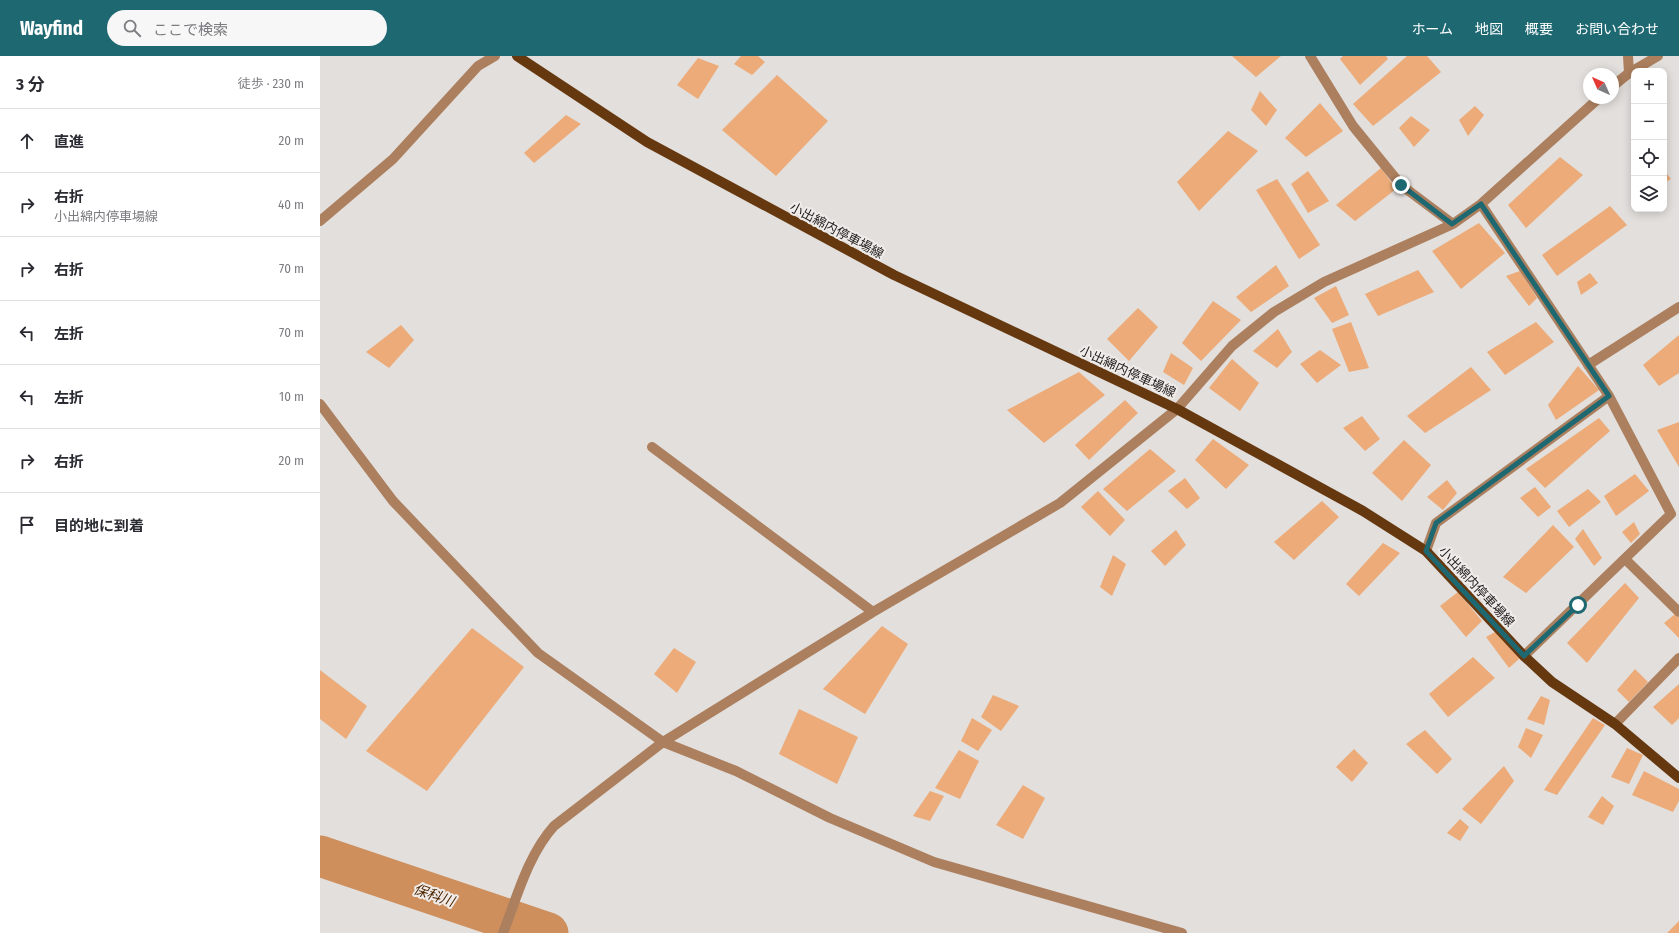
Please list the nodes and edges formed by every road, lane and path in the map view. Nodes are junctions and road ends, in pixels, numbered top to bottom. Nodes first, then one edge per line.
1 (495, 56) edge
2 (517, 56) edge
3 (1310, 56) edge
4 (1628, 56) edge
5 (1658, 56) edge
6 (1629, 73) junction
7 (1619, 81) edge
8 (1592, 104) edge
9 (1481, 204) junction
10 (320, 221) edge
11 (1452, 224) junction
12 (1679, 307) edge
13 (1588, 365) junction
14 (1609, 396) junction
15 (320, 404) edge
16 (1177, 409) junction
17 (652, 446) dead end
18 (1426, 551) junction
19 (1625, 559) junction
20 (873, 612) junction
21 (1679, 612) edge
22 (1524, 656) junction
23 (1679, 658) edge
24 (1615, 724) junction
25 (663, 742) junction
26 (1679, 778) edge
27 (503, 933) edge
28 (1182, 933) edge

1 - 10 street
2 - 16 main road, 小出綿内停車場線
3 - 11 street
4 - 6 street
5 - 6 street
6 - 7 street
8 - 9 street
9 - 11 street
9 - 13 street
11 - 16 street
12 - 13 street
13 - 14 street
14 - 18 street
14 - 19 street
15 - 25 street
16 - 18 main road, 小出綿内停車場線
16 - 20 street
17 - 20 street
18 - 22 main road, 小出綿内停車場線
19 - 21 street
19 - 22 street
20 - 25 street
22 - 24 main road, 小出綿内停車場線
23 - 24 street
24 - 26 main road, 小出綿内停車場線
25 - 27 street
25 - 28 street

